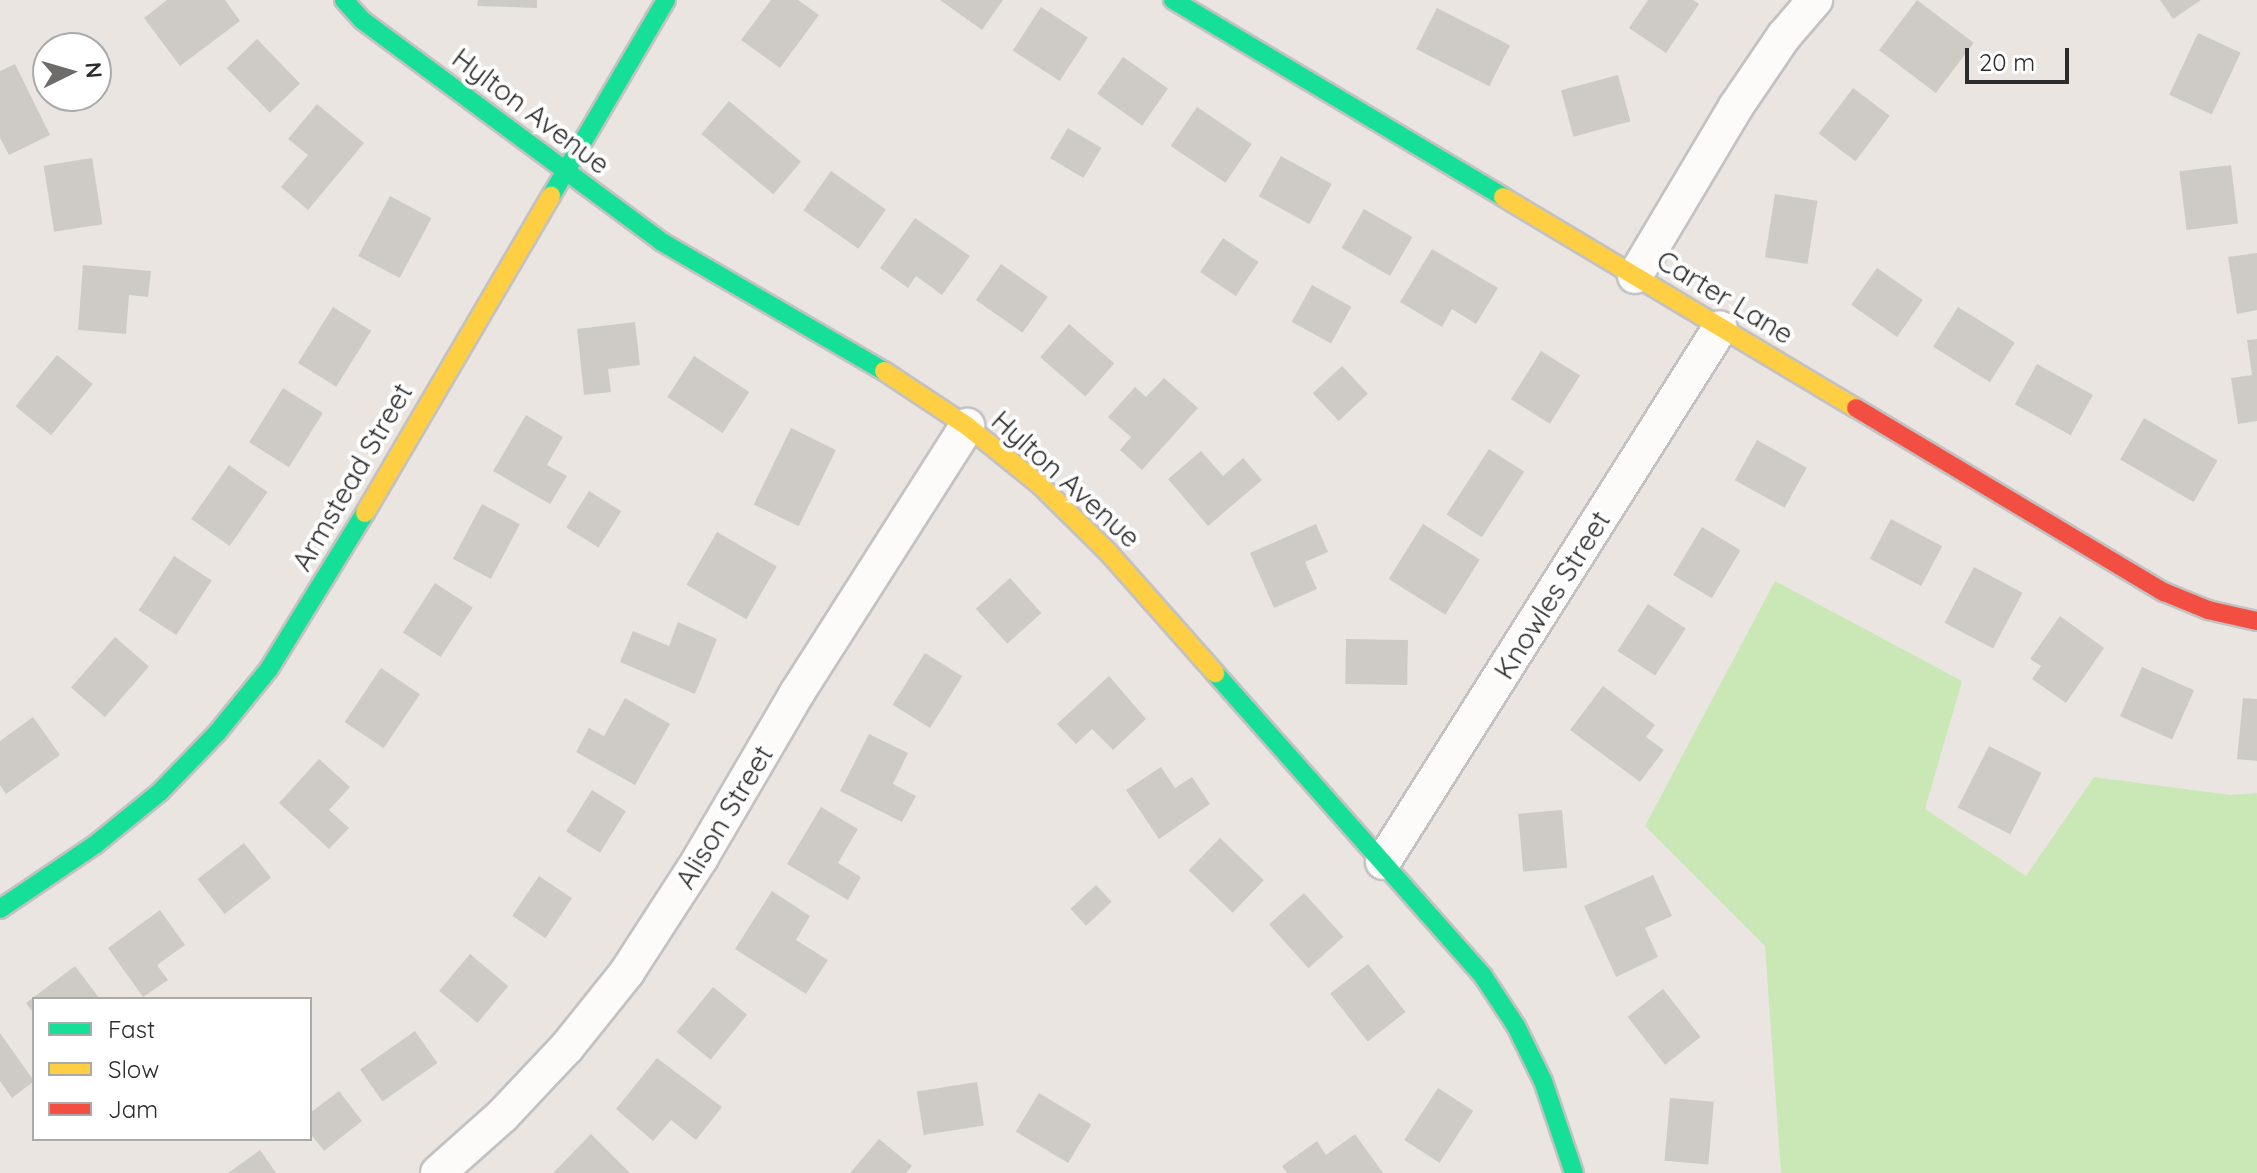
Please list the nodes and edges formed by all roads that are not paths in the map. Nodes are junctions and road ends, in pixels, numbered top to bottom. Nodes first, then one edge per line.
1 (344, 0) edge
2 (666, 0) edge
3 (1815, 0) edge
4 (1192, 5) edge
5 (566, 171) junction
6 (1635, 276) junction
7 (1720, 328) junction
8 (967, 426) junction
9 (2257, 621) edge
10 (1383, 862) junction
11 (0, 909) edge
12 (438, 1173) edge
13 (1574, 1173) edge

1 - 5 street, Hylton Avenue
2 - 5 street, Armstead Street
3 - 6 street
4 - 6 street, Carter Lane
5 - 8 street, Hylton Avenue
5 - 11 street, Armstead Street
6 - 7 street, Carter Lane
7 - 9 street, Carter Lane
7 - 10 street, Knowles Street
8 - 10 street, Hylton Avenue
8 - 12 street, Alison Street
10 - 13 street, Hylton Avenue

